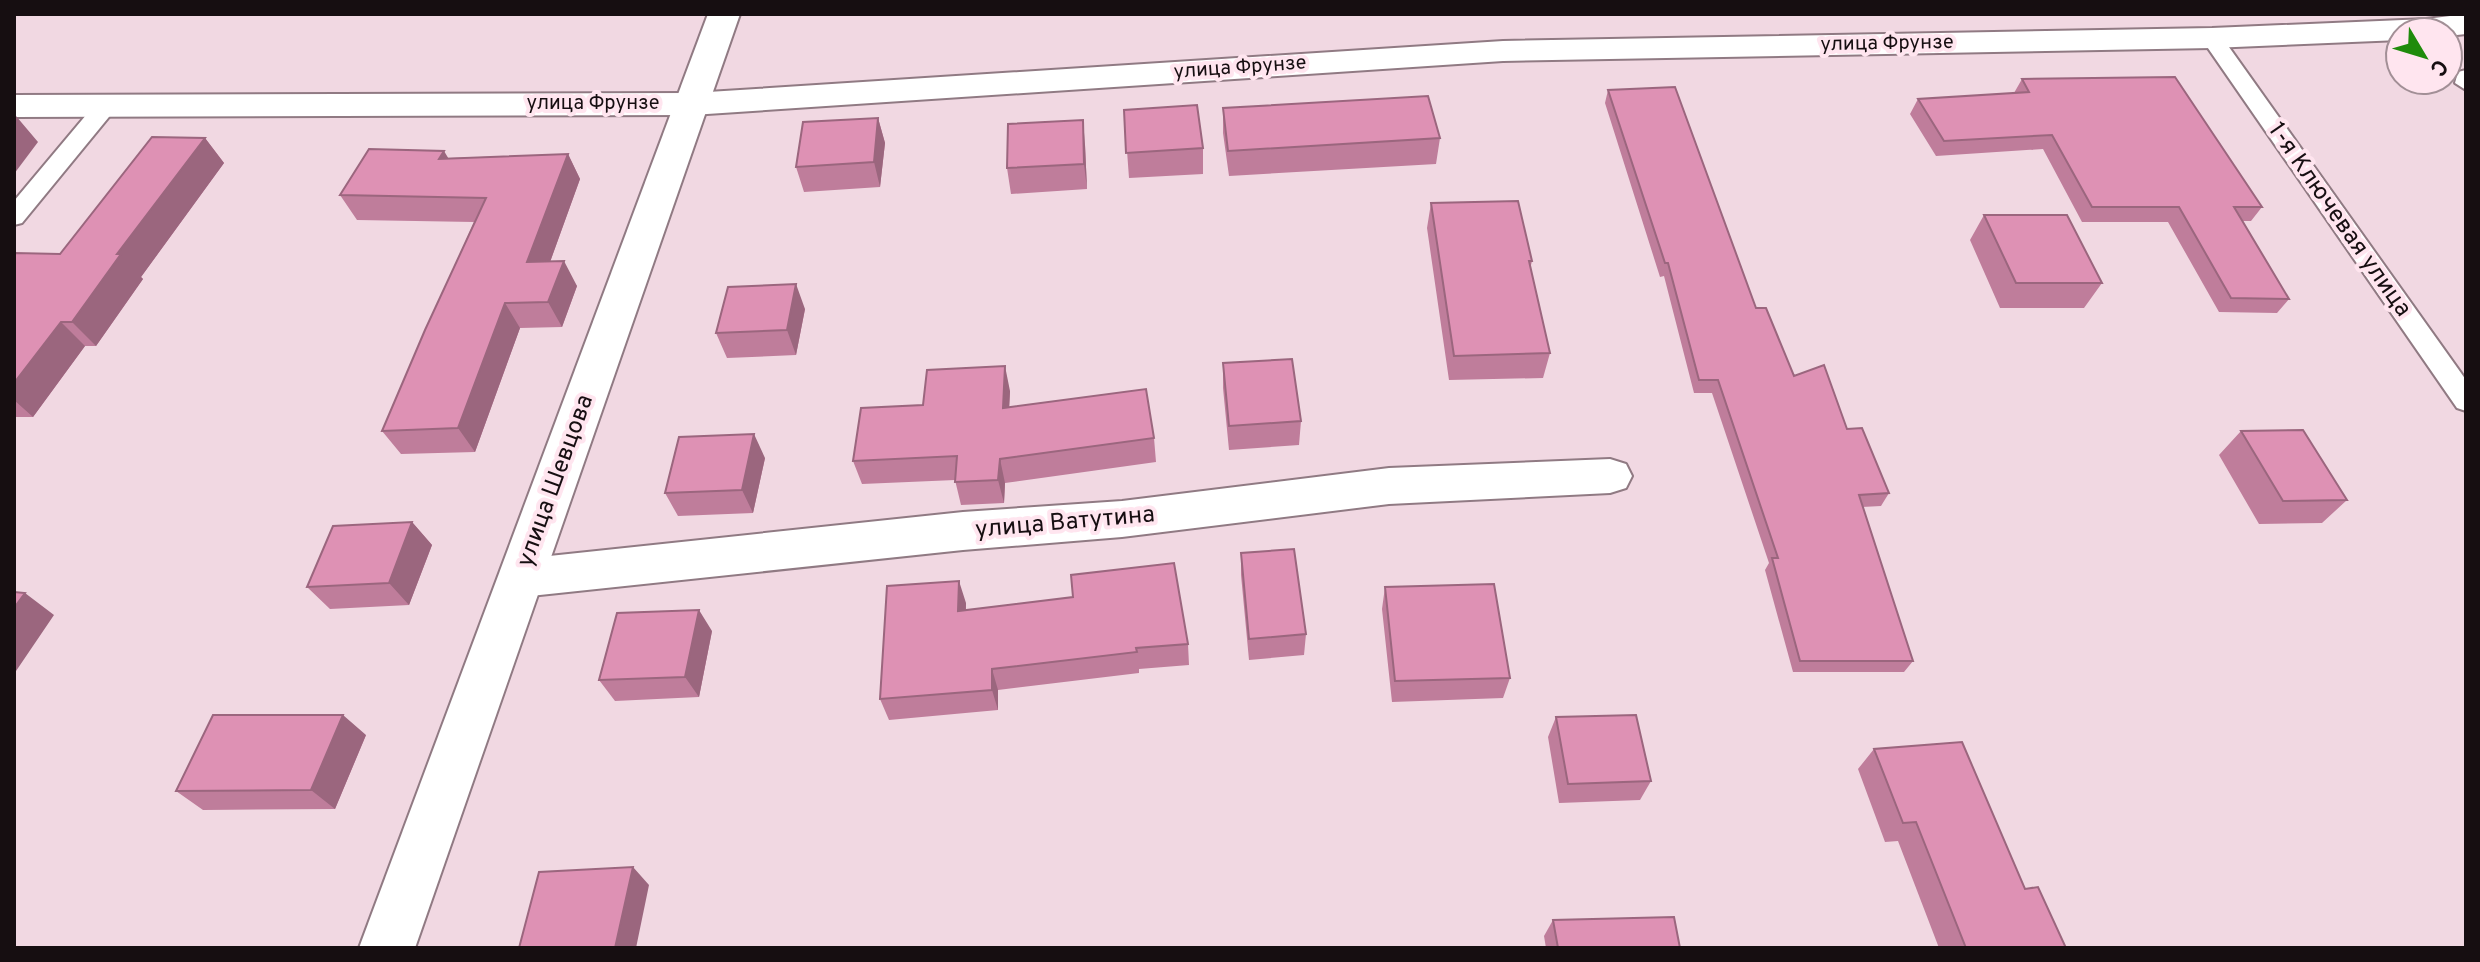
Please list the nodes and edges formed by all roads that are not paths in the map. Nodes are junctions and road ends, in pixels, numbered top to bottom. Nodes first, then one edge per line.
1 (724, 14) edge
2 (2466, 24) edge
3 (2212, 38) junction
4 (692, 104) junction
5 (14, 106) edge
6 (105, 107) junction
7 (14, 217) edge
8 (2466, 401) edge
9 (1610, 476) dead end
10 (521, 578) junction
11 (387, 948) edge

1 - 4 street, улица Шевцова
2 - 3 street, улица Фрунзе
3 - 4 street, улица Фрунзе
3 - 8 lane, 1-я Ключевая улица
4 - 6 street, улица Фрунзе
4 - 10 street, улица Шевцова
5 - 6 street, улица Фрунзе
6 - 7 lane
9 - 10 street, улица Ватутина
10 - 11 street, улица Шевцова

